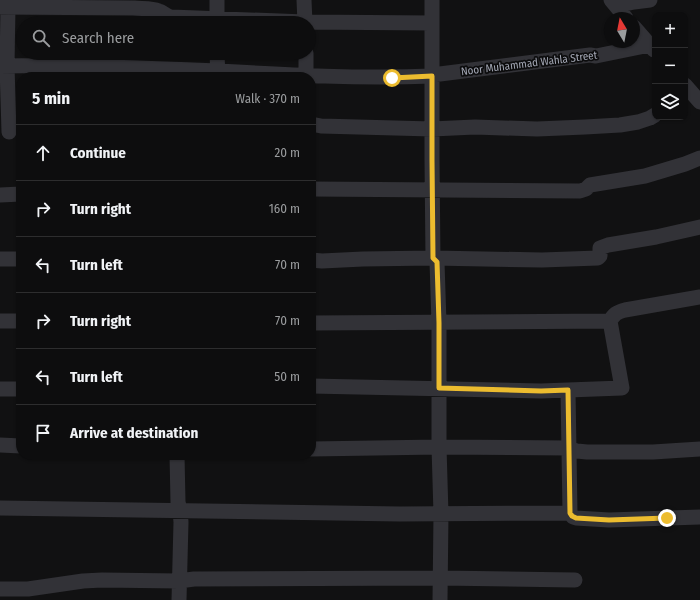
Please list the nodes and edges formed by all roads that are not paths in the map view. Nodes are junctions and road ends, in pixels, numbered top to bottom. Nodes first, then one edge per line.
1 (217, 0) edge
2 (304, 0) edge
3 (432, 0) edge
4 (650, 0) edge
5 (613, 3) edge
6 (134, 4) edge
7 (4, 7) edge
8 (621, 12) edge
9 (167, 16) edge
10 (217, 16) edge
11 (305, 16) edge
12 (316, 22) edge
13 (432, 22) junction
14 (640, 34) edge
15 (652, 48) edge
16 (218, 60) edge
17 (306, 60) edge
18 (4, 66) edge
19 (194, 72) edge
20 (218, 72) edge
21 (306, 72) edge
22 (432, 75) junction
23 (316, 76) edge
24 (688, 91) edge
25 (700, 102) edge
26 (652, 116) edge
27 (316, 125) edge
28 (432, 129) junction
29 (10, 132) edge
30 (700, 158) edge
31 (316, 189) edge
32 (433, 190) junction
33 (16, 194) edge
34 (0, 195) edge
35 (700, 227) edge
36 (0, 258) edge
37 (16, 258) edge
38 (433, 258) junction
39 (316, 260) edge
40 (700, 297) edge
41 (0, 321) edge
42 (16, 321) edge
43 (610, 321) junction
44 (316, 323) edge
45 (439, 323) junction
46 (316, 386) edge
47 (439, 388) junction
48 (0, 389) edge
49 (16, 389) edge
50 (568, 390) junction
51 (0, 445) edge
52 (16, 446) edge
53 (438, 447) junction
54 (568, 448) junction
55 (316, 449) edge
56 (700, 449) edge
57 (177, 460) edge
58 (0, 508) edge
59 (180, 511) junction
60 (570, 513) junction
61 (441, 514) junction
62 (700, 517) edge
63 (440, 578) junction
64 (575, 580) dead end
65 (179, 581) junction
66 (0, 589) edge
67 (179, 600) edge
68 (440, 600) edge

1 - 10 street
2 - 11 street
3 - 13 street
4 - 5 street
5 - 8 street
6 - 7 street
6 - 9 street
7 - 18 street
12 - 13 street
13 - 22 street
14 - 15 street
15 - 22 street, Noor Muhammad Wahla Street
16 - 20 street
17 - 21 street
18 - 19 street, Noor Muhammad Wahla Street
18 - 29 street
22 - 23 street, Noor Muhammad Wahla Street
22 - 28 street
24 - 25 street
26 - 28 street
27 - 28 street
28 - 32 street
30 - 32 street
31 - 32 street
32 - 38 street
33 - 34 street
35 - 38 street
36 - 37 street
38 - 39 street
38 - 45 street
40 - 43 street
41 - 42 street
43 - 45 street
43 - 50 street
44 - 45 street
45 - 47 street
46 - 47 street
47 - 50 street
47 - 53 street
48 - 49 street
50 - 54 street
51 - 52 street
53 - 54 street
53 - 55 street
53 - 61 street
54 - 56 street
54 - 60 street
57 - 59 street
58 - 59 street
59 - 61 street
59 - 65 street
60 - 61 street
60 - 62 street
61 - 63 street
63 - 64 street
63 - 65 street
63 - 68 street
65 - 66 street
65 - 67 street

